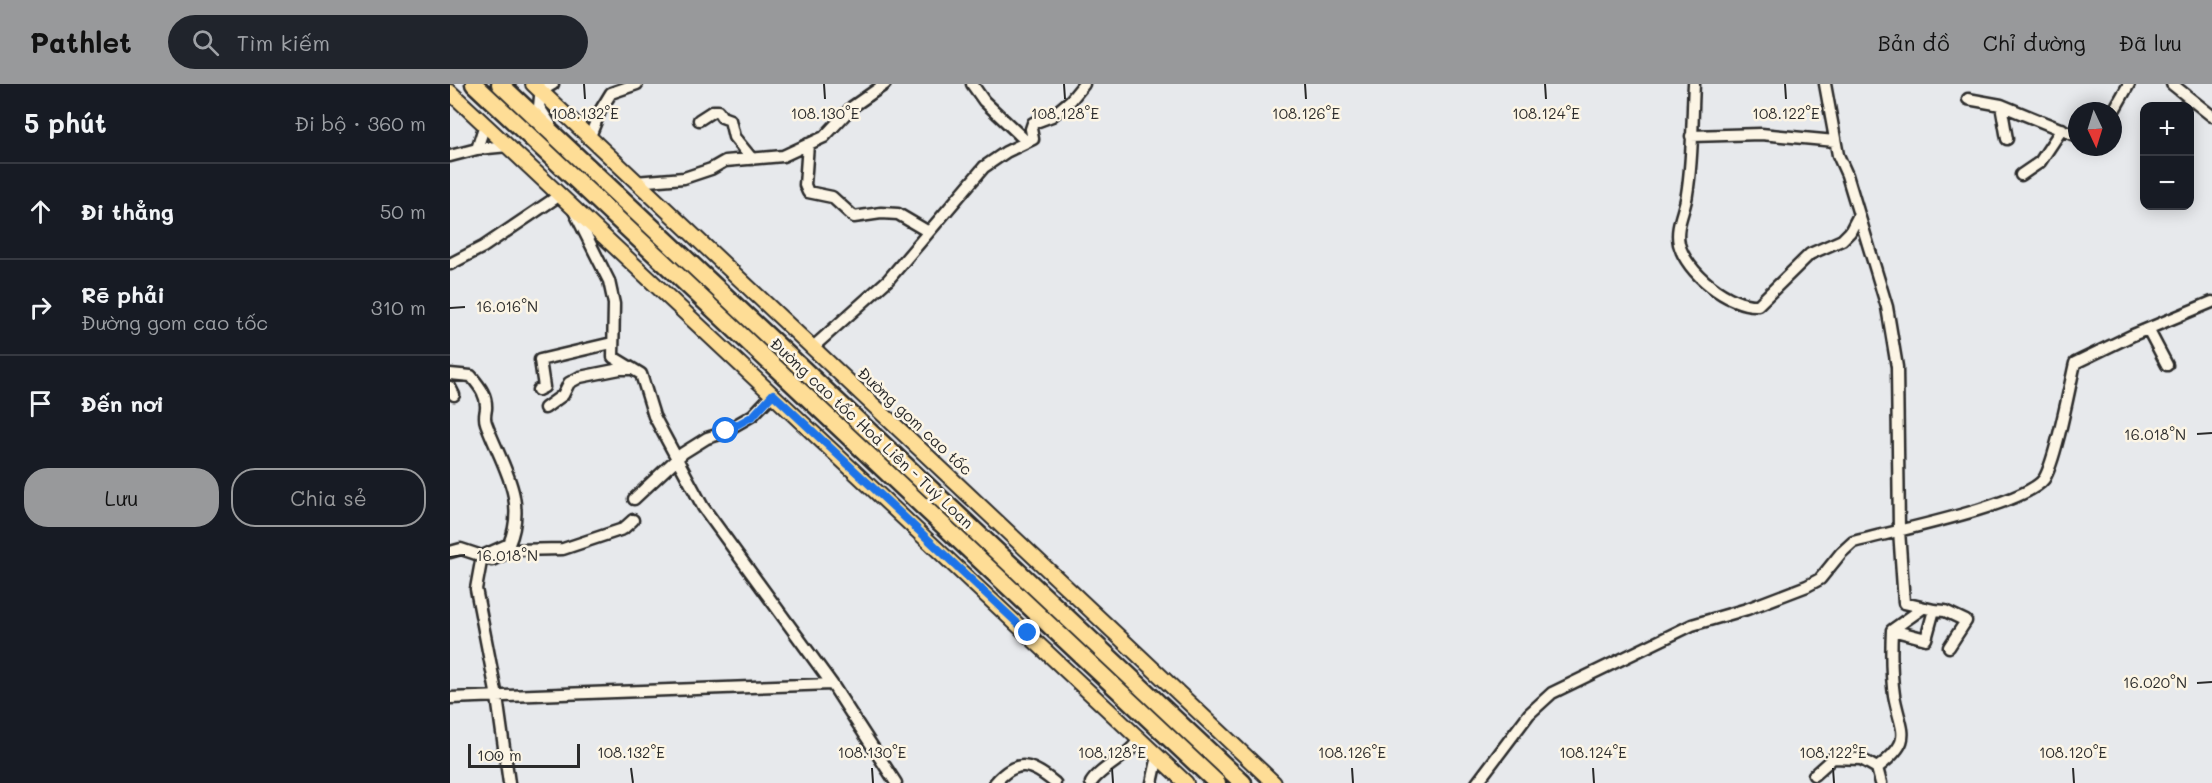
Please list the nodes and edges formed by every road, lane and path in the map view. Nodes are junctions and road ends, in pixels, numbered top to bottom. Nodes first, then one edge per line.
1 (474, 84) edge
2 (500, 84) edge
3 (637, 84) edge
4 (885, 84) edge
5 (972, 84) edge
6 (1084, 84) edge
7 (1694, 84) edge
8 (1825, 84) edge
9 (2129, 84) edge
10 (2172, 84) edge
11 (542, 86) edge
12 (450, 92) edge
13 (1968, 99) dead end
14 (2119, 102) edge
15 (2001, 105) junction
16 (2212, 116) edge
17 (699, 120) dead end
18 (484, 124) junction
19 (552, 127) dead end
20 (2062, 129) junction
21 (2068, 132) edge
22 (1691, 136) junction
23 (589, 139) junction
24 (2007, 139) dead end
25 (1026, 141) junction
26 (1835, 141) junction
27 (808, 144) junction
28 (508, 146) junction
29 (531, 148) dead end
30 (477, 149) junction
31 (450, 156) edge
32 (520, 157) junction
33 (752, 159) junction
34 (2021, 175) dead end
35 (635, 182) junction
36 (565, 200) junction
37 (1859, 215) junction
38 (927, 231) junction
39 (450, 264) edge
40 (2212, 302) edge
41 (2148, 329) junction
42 (612, 344) junction
43 (812, 348) junction
44 (2166, 365) dead end
45 (634, 369) junction
46 (450, 374) edge
47 (545, 386) dead end
48 (773, 394) junction
49 (545, 408) dead end
50 (676, 460) junction
51 (634, 499) dead end
52 (633, 520) dead end
53 (1899, 530) junction
54 (450, 552) edge
55 (482, 556) junction
56 (1928, 609) junction
57 (1892, 630) junction
58 (1949, 646) dead end
59 (832, 684) junction
60 (497, 697) junction
61 (450, 698) edge
62 (1138, 738) junction
63 (1158, 756) junction
64 (1877, 768) junction
65 (1814, 775) dead end
66 (509, 783) edge
67 (896, 783) edge
68 (994, 783) edge
69 (1055, 783) edge
70 (1090, 783) edge
71 (1152, 783) edge
72 (1186, 783) edge
73 (1217, 783) edge
74 (1243, 783) edge
75 (1274, 783) edge
76 (1477, 783) edge
77 (1881, 783) edge

1 - 73 highway, Đường cao tốc Hoà Liên - Tuý Loan
2 - 74 highway, Đường cao tốc Hoà Liên - Tuý Loan
3 - 23 street
4 - 27 street
5 - 25 street
6 - 25 street
7 - 22 street
8 - 26 street
9 - 14 street
10 - 16 street
11 - 19 street
11 - 23 main road, Đường gom cao tốc
12 - 18 main road
13 - 15 street
15 - 20 street
15 - 24 street
17 - 33 street
18 - 28 main road
18 - 30 street
20 - 21 street
20 - 34 street
22 - 26 street
22 - 37 street
23 - 35 main road, Đường gom cao tốc
25 - 38 street
26 - 37 street
27 - 33 street
27 - 38 street
28 - 30 street
28 - 32 main road
29 - 32 street
30 - 31 street
32 - 36 main road
33 - 35 street
35 - 43 main road, Đường gom cao tốc
36 - 39 street
36 - 42 street
36 - 48 main road
37 - 53 street
38 - 43 street
40 - 41 street
41 - 44 street
41 - 53 street
42 - 45 street
42 - 47 street
43 - 75 main road, Đường gom cao tốc
45 - 49 street
45 - 50 street
46 - 55 street
48 - 50 street
48 - 62 main road
50 - 51 street
50 - 59 street
52 - 55 street
53 - 56 street
53 - 76 street
54 - 55 street
55 - 60 street
56 - 57 street
56 - 57 street
56 - 58 street
57 - 64 street
59 - 60 street
59 - 67 street
60 - 61 street
60 - 66 street
62 - 63 main road
62 - 70 street
63 - 71 street
63 - 72 main road
64 - 65 street
64 - 77 street
68 - 69 street

